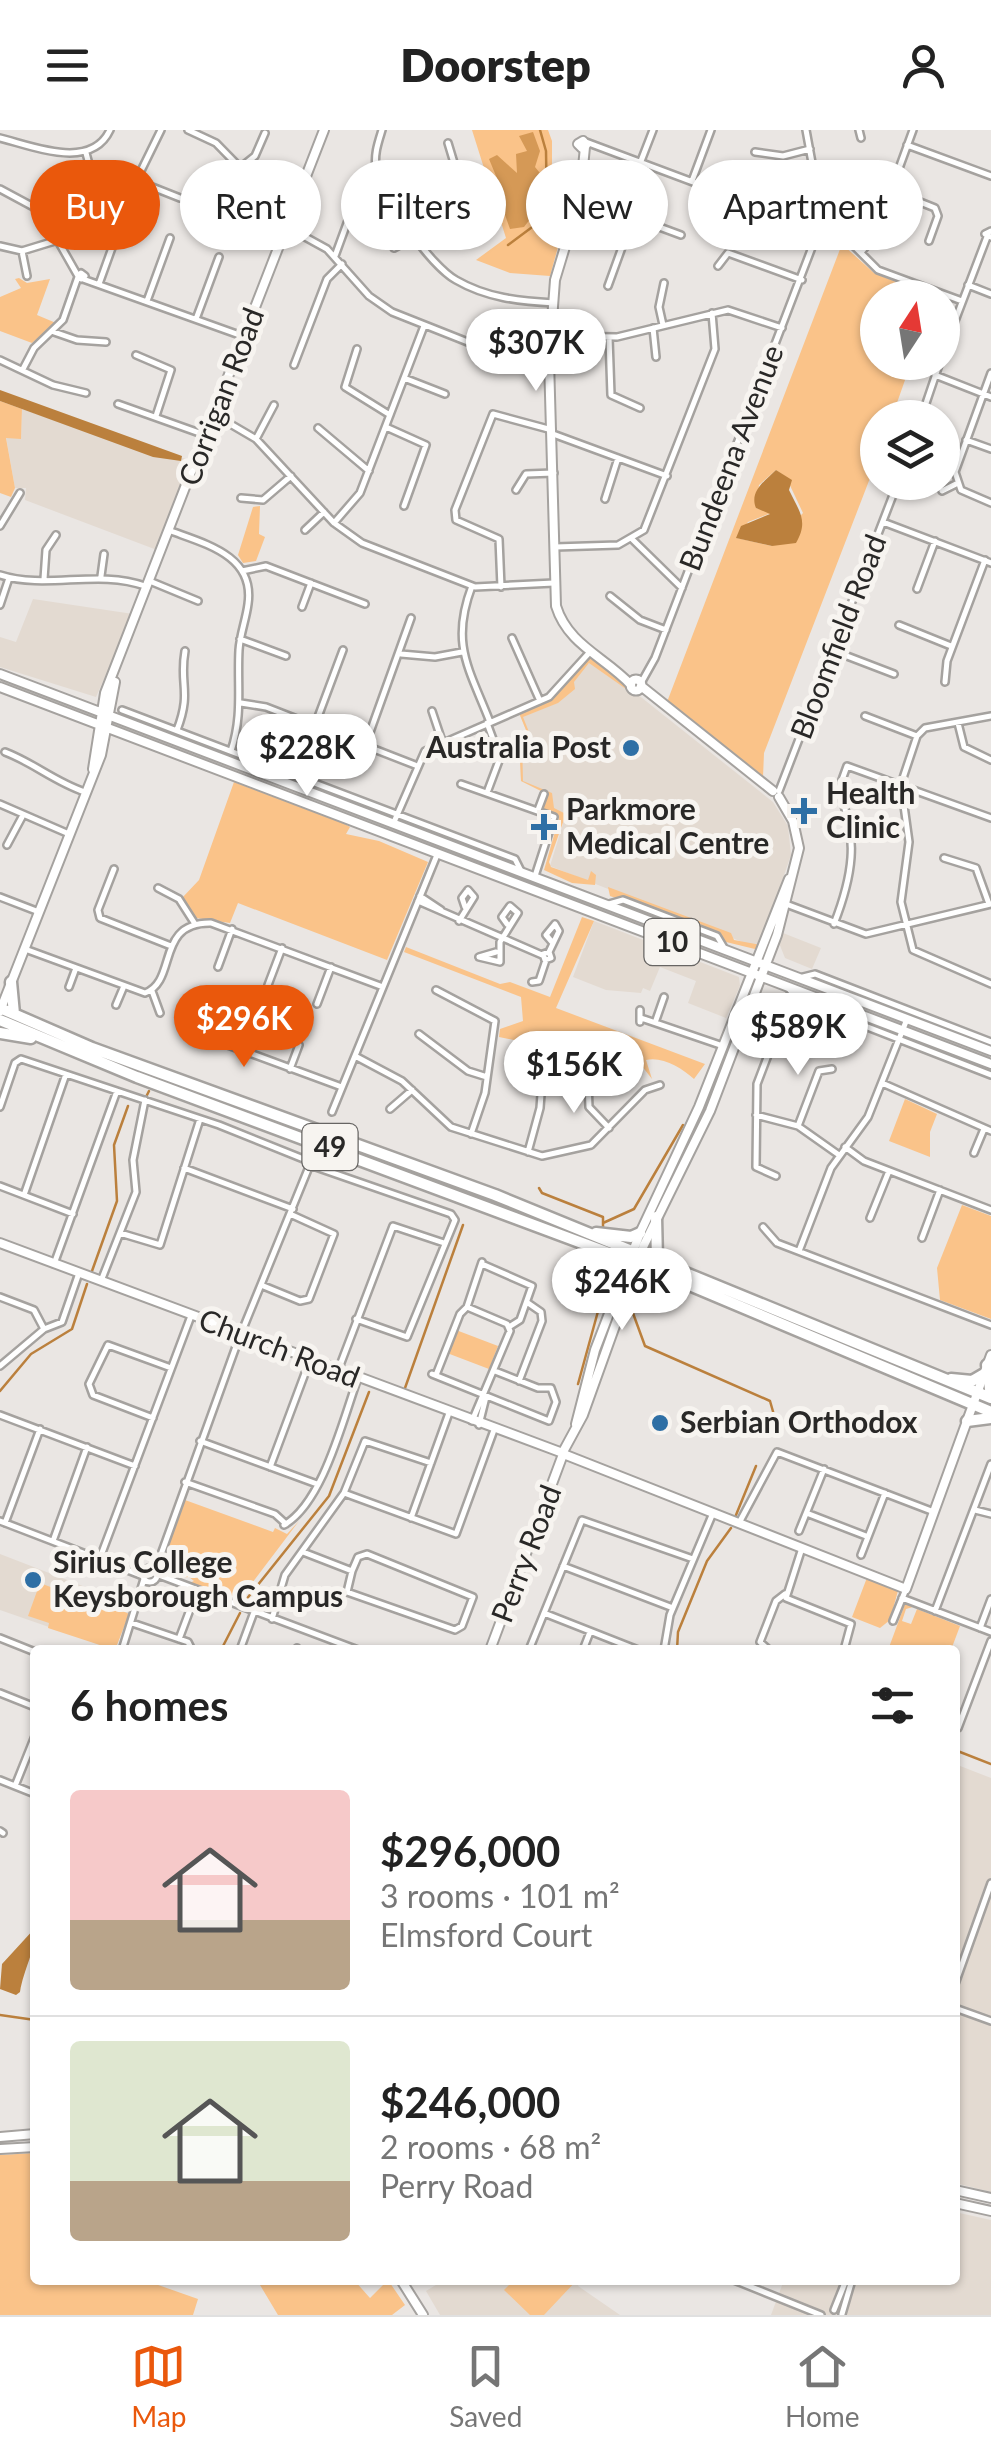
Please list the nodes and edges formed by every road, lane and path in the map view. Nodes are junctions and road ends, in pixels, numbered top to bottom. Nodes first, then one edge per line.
1 (110, 130) edge
2 (162, 130) edge
3 (188, 130) edge
4 (324, 130) edge
5 (382, 130) edge
6 (580, 130) edge
7 (652, 130) edge
8 (711, 130) edge
9 (806, 130) edge
10 (913, 130) edge
11 (265, 133) dead end
12 (208, 134) edge
13 (0, 138) edge
14 (448, 142) dead end
15 (583, 145) junction
16 (907, 145) junction
17 (810, 150) junction
18 (755, 152) dead end
19 (86, 153) junction
20 (88, 160) edge
21 (147, 160) edge
22 (232, 160) edge
23 (250, 160) edge
24 (313, 160) edge
25 (376, 160) edge
26 (453, 160) edge
27 (582, 160) edge
28 (635, 160) edge
29 (641, 160) edge
30 (700, 160) edge
31 (812, 160) edge
32 (901, 160) edge
33 (991, 176) edge
34 (0, 189) edge
35 (160, 190) edge
36 (180, 198) dead end
37 (30, 203) edge
38 (923, 203) edge
39 (668, 230) edge
40 (990, 232) edge
41 (682, 235) dead end
42 (170, 238) dead end
43 (341, 240) edge
44 (929, 241) dead end
45 (0, 246) edge
46 (30, 248) edge
47 (321, 248) edge
48 (22, 250) junction
49 (64, 250) edge
50 (110, 250) edge
51 (278, 250) edge
52 (426, 250) edge
53 (564, 250) edge
54 (621, 250) edge
55 (813, 250) edge
56 (862, 251) edge
57 (219, 256) dead end
58 (335, 256) junction
59 (342, 264) junction
60 (718, 266) dead end
61 (27, 276) dead end
62 (80, 277) junction
63 (802, 280) junction
64 (95, 283) junction
65 (664, 283) dead end
66 (968, 285) junction
67 (608, 286) dead end
68 (991, 294) edge
69 (146, 302) junction
70 (962, 302) junction
71 (554, 303) junction
72 (960, 307) edge
73 (712, 313) junction
74 (196, 320) junction
75 (424, 326) junction
76 (663, 326) junction
77 (654, 328) junction
78 (782, 328) junction
79 (54, 332) junction
80 (555, 337) junction
81 (608, 338) junction
82 (244, 339) junction
83 (106, 342) dead end
84 (357, 349) dead end
85 (136, 355) dead end
86 (656, 357) dead end
87 (551, 358) junction
88 (0, 360) edge
89 (294, 364) dead end
90 (23, 369) junction
91 (991, 373) edge
92 (404, 378) junction
93 (949, 380) edge
94 (86, 393) dead end
95 (445, 394) dead end
96 (987, 395) edge
97 (118, 404) dead end
98 (274, 405) dead end
99 (640, 408) dead end
100 (390, 415) junction
101 (156, 417) junction
102 (214, 417) junction
103 (386, 427) junction
104 (318, 428) dead end
105 (553, 429) junction
106 (207, 436) junction
107 (254, 438) junction
108 (966, 440) junction
109 (991, 449) edge
110 (960, 457) edge
111 (618, 458) junction
112 (369, 471) junction
113 (554, 473) junction
114 (290, 476) junction
115 (667, 476) junction
116 (960, 486) edge
117 (516, 490) dead end
118 (20, 493) dead end
119 (240, 498) dead end
120 (605, 499) dead end
121 (892, 500) edge
122 (991, 503) edge
123 (404, 506) dead end
124 (324, 512) junction
125 (884, 522) junction
126 (334, 523) junction
127 (0, 526) edge
128 (306, 530) dead end
129 (171, 531) junction
130 (56, 535) dead end
131 (633, 540) junction
132 (935, 541) junction
133 (555, 547) junction
134 (104, 554) dead end
135 (988, 561) edge
136 (242, 572) junction
137 (0, 575) edge
138 (101, 576) junction
139 (9, 578) junction
140 (44, 579) junction
141 (311, 584) junction
142 (150, 585) junction
143 (472, 586) junction
144 (501, 586) junction
145 (682, 588) junction
146 (917, 589) dead end
147 (556, 590) junction
148 (610, 596) dead end
149 (198, 601) dead end
150 (365, 604) dead end
151 (0, 605) edge
152 (302, 607) dead end
153 (411, 618) dead end
154 (898, 625) dead end
155 (666, 630) junction
156 (512, 638) dead end
157 (240, 640) junction
158 (952, 646) junction
159 (343, 650) dead end
160 (186, 651) dead end
161 (588, 651) junction
162 (834, 651) junction
163 (462, 652) junction
164 (400, 654) junction
165 (286, 656) dead end
166 (0, 674) edge
167 (894, 674) dead end
168 (945, 682) dead end
169 (638, 683) junction
170 (0, 687) edge
171 (107, 697) junction
172 (540, 701) junction
173 (76, 702) junction
174 (241, 702) junction
175 (122, 710) dead end
176 (432, 711) dead end
177 (104, 712) junction
178 (865, 716) dead end
179 (991, 716) edge
180 (124, 720) junction
181 (488, 722) junction
182 (958, 723) junction
183 (103, 724) junction
184 (315, 725) junction
185 (177, 730) junction
186 (123, 732) junction
187 (916, 736) junction
188 (442, 741) junction
189 (104, 743) junction
190 (365, 746) junction
191 (5, 752) dead end
192 (229, 755) junction
193 (991, 760) edge
194 (415, 765) junction
195 (94, 769) junction
196 (461, 784) dead end
197 (901, 784) junction
198 (488, 791) junction
199 (85, 792) junction
200 (777, 793) junction
201 (544, 794) dead end
202 (0, 804) edge
203 (538, 810) junction
204 (22, 816) junction
205 (395, 818) junction
206 (991, 818) edge
207 (390, 833) junction
208 (69, 834) junction
209 (443, 841) junction
210 (7, 845) dead end
211 (438, 852) junction
212 (944, 858) dead end
213 (114, 870) dead end
214 (521, 871) junction
215 (536, 876) junction
216 (158, 888) dead end
217 (0, 897) edge
218 (419, 899) junction
219 (595, 899) junction
220 (990, 904) edge
221 (784, 905) junction
222 (465, 907) dead end
223 (590, 911) junction
224 (39, 912) junction
225 (459, 921) junction
226 (195, 924) junction
227 (508, 924) dead end
228 (834, 924) junction
229 (906, 925) junction
230 (232, 929) junction
231 (502, 936) junction
232 (552, 942) dead end
233 (171, 946) junction
234 (282, 948) junction
235 (24, 949) junction
236 (496, 952) junction
237 (762, 962) junction
238 (218, 967) dead end
239 (332, 967) junction
240 (76, 968) junction
241 (742, 968) junction
242 (758, 974) junction
243 (803, 977) junction
244 (991, 984) edge
245 (268, 985) dead end
246 (788, 985) junction
247 (124, 986) junction
248 (383, 986) junction
249 (69, 987) dead end
250 (757, 987) junction
251 (6, 990) edge
252 (436, 990) dead end
253 (152, 991) junction
254 (666, 997) dead end
255 (741, 1002) junction
256 (318, 1004) dead end
257 (116, 1005) dead end
258 (0, 1009) edge
259 (210, 1012) dead end
260 (160, 1013) dead end
261 (14, 1014) junction
262 (640, 1017) dead end
263 (907, 1019) junction
264 (0, 1020) edge
265 (656, 1020) junction
266 (254, 1028) dead end
267 (0, 1034) edge
268 (419, 1034) dead end
269 (900, 1035) junction
270 (47, 1041) junction
271 (773, 1042) dead end
272 (991, 1042) edge
273 (299, 1045) dead end
274 (723, 1046) junction
275 (733, 1050) junction
276 (991, 1051) edge
277 (246, 1052) junction
278 (354, 1058) junction
279 (991, 1064) edge
280 (542, 1068) dead end
281 (290, 1069) junction
282 (832, 1069) dead end
283 (66, 1074) junction
284 (991, 1074) edge
285 (488, 1077) junction
286 (588, 1083) dead end
287 (882, 1084) junction
288 (660, 1085) dead end
289 (339, 1086) junction
290 (412, 1090) junction
291 (116, 1091) junction
292 (145, 1100) junction
293 (0, 1107) edge
294 (390, 1109) dead end
295 (332, 1112) dead end
296 (756, 1116) junction
297 (200, 1119) junction
298 (798, 1126) junction
299 (609, 1128) junction
300 (988, 1130) edge
301 (471, 1134) junction
302 (845, 1148) junction
303 (528, 1152) junction
304 (974, 1153) dead end
305 (839, 1155) junction
306 (310, 1163) junction
307 (184, 1168) junction
308 (888, 1171) junction
309 (776, 1176) dead end
310 (0, 1186) edge
311 (940, 1190) junction
312 (24, 1195) junction
313 (991, 1210) edge
314 (292, 1212) junction
315 (73, 1214) junction
316 (656, 1216) junction
317 (870, 1218) dead end
318 (763, 1227) dead end
319 (586, 1232) junction
320 (640, 1232) junction
321 (120, 1233) junction
322 (922, 1238) dead end
323 (0, 1243) edge
324 (444, 1243) junction
325 (799, 1251) junction
326 (612, 1256) junction
327 (635, 1258) junction
328 (657, 1260) junction
329 (54, 1264) junction
330 (80, 1273) junction
331 (101, 1281) junction
332 (631, 1283) junction
333 (261, 1285) junction
334 (0, 1297) edge
335 (614, 1302) junction
336 (528, 1304) junction
337 (467, 1307) junction
338 (743, 1309) junction
339 (191, 1316) junction
340 (356, 1320) junction
341 (991, 1326) edge
342 (510, 1327) junction
343 (44, 1329) junction
344 (240, 1334) junction
345 (310, 1360) junction
346 (987, 1365) edge
347 (0, 1366) edge
348 (172, 1368) junction
349 (338, 1371) junction
350 (495, 1371) junction
351 (358, 1378) junction
352 (940, 1378) junction
353 (519, 1381) junction
354 (976, 1392) junction
355 (486, 1394) junction
356 (991, 1397) edge
357 (972, 1406) junction
358 (449, 1413) junction
359 (0, 1415) edge
360 (991, 1415) edge
361 (153, 1418) junction
362 (967, 1421) junction
363 (476, 1423) junction
364 (40, 1429) junction
365 (494, 1430) junction
366 (574, 1433) junction
367 (200, 1441) junction
368 (87, 1447) junction
369 (563, 1453) junction
370 (431, 1463) junction
371 (991, 1464) edge
372 (134, 1466) junction
373 (270, 1467) junction
374 (824, 1469) junction
375 (185, 1482) junction
376 (318, 1484) junction
377 (885, 1493) junction
378 (344, 1494) junction
379 (976, 1510) junction
380 (934, 1512) junction
381 (712, 1513) junction
382 (809, 1514) junction
383 (991, 1514) edge
384 (410, 1519) junction
385 (2, 1522) edge
386 (739, 1523) junction
387 (799, 1531) dead end
388 (866, 1536) junction
389 (53, 1540) junction
390 (802, 1548) junction
391 (303, 1552) junction
392 (861, 1555) dead end
393 (100, 1558) junction
394 (693, 1559) junction
395 (562, 1566) junction
396 (352, 1571) junction
397 (149, 1575) junction
398 (196, 1591) junction
399 (785, 1594) junction
400 (904, 1594) junction
401 (991, 1599) edge
402 (672, 1608) junction
403 (935, 1610) junction
404 (254, 1612) junction
405 (544, 1613) junction
406 (272, 1619) junction
407 (893, 1622) dead end
408 (132, 1623) junction
409 (980, 1628) junction
410 (590, 1632) junction
411 (991, 1632) edge
412 (0, 1638) edge
413 (179, 1639) junction
414 (991, 1641) edge
415 (124, 1645) edge
416 (188, 1645) edge
417 (242, 1645) edge
418 (342, 1645) edge
419 (492, 1645) edge
420 (531, 1645) edge
421 (585, 1645) edge
422 (625, 1645) edge
423 (665, 1645) edge
424 (763, 1645) edge
425 (845, 1645) edge
426 (30, 1650) edge
427 (0, 1693) edge
428 (30, 1705) edge
429 (960, 1723) edge
430 (30, 1748) edge
431 (0, 1780) edge
432 (15, 1786) junction
433 (30, 1792) edge
434 (991, 1883) edge
435 (960, 1970) edge
436 (960, 2010) edge
437 (991, 2021) edge
438 (30, 2134) edge
439 (0, 2136) edge
440 (30, 2147) edge
441 (0, 2149) edge
442 (960, 2191) edge
443 (991, 2198) edge
444 (960, 2204) edge
445 (991, 2211) edge
446 (404, 2285) edge
447 (748, 2285) edge
448 (846, 2285) edge
449 (848, 2285) edge
450 (826, 2313) edge
451 (423, 2315) edge
452 (843, 2315) edge

1 - 19 street
2 - 21 street
3 - 12 street
4 - 24 main road, Corrigan Road
5 - 25 street
6 - 15 main road
7 - 29 street
8 - 30 street
9 - 17 street
10 - 16 street
11 - 23 street
12 - 22 street
13 - 19 street
14 - 26 street
15 - 27 main road
15 - 28 street
16 - 32 street
16 - 33 street
17 - 18 street
17 - 31 street
19 - 20 street
34 - 37 street
35 - 36 street
38 - 44 street
39 - 41 street
40 - 66 street
42 - 69 street
43 - 58 street
45 - 48 street
46 - 48 street
47 - 58 street
48 - 61 street
49 - 62 street
50 - 64 street
51 - 82 main road, Corrigan Road
52 - 71 street
53 - 71 main road
54 - 67 street
55 - 63 street, Bundeena Avenue
56 - 70 street
57 - 74 street
58 - 59 street
59 - 75 street
59 - 89 street
60 - 63 street
62 - 64 street
62 - 79 street
63 - 78 street, Bundeena Avenue
64 - 69 street
65 - 76 street
66 - 68 street
66 - 70 street
69 - 74 street
70 - 72 street
71 - 80 main road
73 - 76 street
73 - 78 street
73 - 115 street
74 - 82 street
75 - 87 street
75 - 92 street
76 - 77 street
77 - 81 street
77 - 86 street
78 - 145 street, Bundeena Avenue
79 - 83 street
79 - 90 street
80 - 81 street
80 - 87 main road
81 - 99 street
82 - 102 main road, Corrigan Road
84 - 100 street
85 - 101 street
87 - 105 main road
88 - 90 street
90 - 94 street
91 - 96 street
92 - 95 street
92 - 100 street
93 - 96 street
96 - 108 street
97 - 101 street
98 - 107 street
100 - 103 street
101 - 106 street
102 - 106 main road, Corrigan Road
102 - 107 street
103 - 112 street
103 - 123 street
104 - 112 street
105 - 111 street
105 - 113 main road
105 - 144 street
106 - 129 main road, Corrigan Road
107 - 114 street
108 - 109 street
108 - 110 street
111 - 115 street
111 - 120 street
112 - 126 street
113 - 117 street
113 - 133 main road
114 - 119 street
114 - 124 street
115 - 131 street
116 - 122 street
118 - 127 street
121 - 125 street, Bloomfield Road
124 - 126 street
124 - 128 street
125 - 132 street
125 - 162 street, Bloomfield Road
126 - 143 street
129 - 136 street
129 - 142 main road, Corrigan Road
130 - 140 street
131 - 133 street
131 - 145 street
132 - 135 street
132 - 146 street
133 - 147 main road
134 - 138 street
135 - 158 street
136 - 141 street
136 - 157 street
137 - 139 street
138 - 140 street
138 - 142 street
139 - 140 street
139 - 151 street
141 - 150 street
141 - 152 street
142 - 149 street
142 - 171 main road, Corrigan Road
143 - 144 street
143 - 163 street
144 - 147 street
145 - 155 street, Bundeena Avenue
147 - 161 main road
148 - 155 street
153 - 164 street
154 - 158 street
155 - 169 street, Bundeena Avenue
156 - 172 street
157 - 165 street
157 - 174 street
158 - 168 street
159 - 184 street
160 - 185 street
161 - 169 main road
161 - 172 street
162 - 167 street
162 - 200 street, Bloomfield Road
163 - 164 street
163 - 181 street
164 - 190 street
166 - 173 main road, 10
169 - 200 main road
170 - 183 main road, 10
171 - 173 main road
171 - 177 main road, Corrigan Road
171 - 180 main road
172 - 181 street
173 - 177 main road, 10
174 - 184 street
174 - 192 street
175 - 185 street
176 - 188 street
177 - 180 main road, 10
177 - 183 main road, Corrigan Road
178 - 187 street
179 - 182 street
180 - 192 main road, 10
181 - 188 street
181 - 198 street
182 - 187 street
182 - 193 street
183 - 186 main road, 10
183 - 189 main road
183 - 195 main road
184 - 190 street
185 - 192 street
186 - 189 main road
186 - 207 main road, 10
187 - 197 street
188 - 194 street
189 - 195 main road
190 - 194 street
191 - 199 street
192 - 205 main road, 10
194 - 205 street
195 - 199 main road
196 - 198 street
197 - 206 street
197 - 228 street
197 - 229 street
198 - 203 street
199 - 208 main road
200 - 221 main road
201 - 203 street
202 - 204 street
203 - 215 street
204 - 208 street
204 - 210 street
205 - 207 main road
205 - 209 main road, 10
205 - 214 street
207 - 211 main road, 10
208 - 224 main road
209 - 211 main road
209 - 214 main road, 10
211 - 218 street
211 - 223 main road, 10
212 - 220 street
213 - 233 street
214 - 215 main road, 10
215 - 219 main road, 10
216 - 226 street
217 - 224 street
218 - 225 street
218 - 248 street
219 - 223 main road
219 - 237 main road, 10
220 - 229 street
221 - 228 street
221 - 237 main road
222 - 225 street
223 - 241 main road, 10
224 - 235 main road
225 - 231 street
226 - 230 street
226 - 233 street
227 - 231 street
228 - 229 street
229 - 244 street
230 - 234 street
230 - 238 street
231 - 232 street
231 - 236 street
233 - 253 street
234 - 239 street
234 - 245 street
235 - 240 street
235 - 251 main road
236 - 236 street
237 - 242 main road
237 - 243 main road, 10
239 - 248 street
239 - 256 street
240 - 247 street
240 - 249 street
241 - 242 main road, 10
241 - 255 main road
242 - 246 main road, 10
242 - 250 main road, Perry Road
242 - 255 main road, Perry Road
243 - 263 main road, 10
243 - 272 street
246 - 250 main road
246 - 269 main road, 10
247 - 253 street
247 - 257 street
248 - 278 street
250 - 275 main road, Perry Road
251 - 258 main road
251 - 261 highway
252 - 285 street
253 - 260 street
254 - 265 street
255 - 274 main road, Perry Road
258 - 261 highway, 49
259 - 277 street
261 - 319 highway, 49
262 - 265 street
263 - 269 street
263 - 276 main road, 10
264 - 270 highway, 49
265 - 274 street
266 - 277 street
267 - 270 highway
268 - 285 street
269 - 279 main road, 10
269 - 284 street
269 - 287 street
270 - 326 highway, 49
271 - 296 street
273 - 281 street
274 - 275 street
274 - 320 main road, Perry Road
275 - 316 main road, Perry Road
277 - 281 street
278 - 289 street
278 - 290 street
280 - 303 street
281 - 289 street
282 - 298 street
283 - 291 street
283 - 293 street
283 - 312 street
285 - 301 street
286 - 299 street
287 - 300 street
287 - 302 street
288 - 299 street
289 - 295 street
290 - 294 street
290 - 301 street
291 - 292 street
291 - 315 street
292 - 297 street
292 - 321 street
296 - 298 street
296 - 309 street
297 - 306 street
297 - 307 street
298 - 305 street
299 - 303 street
300 - 304 street
301 - 303 street
302 - 305 street
302 - 308 street
305 - 325 street
306 - 314 street
306 - 324 street
307 - 314 street
307 - 321 street
308 - 311 street
308 - 317 street
310 - 312 street
311 - 313 street
311 - 322 street
312 - 315 street
314 - 333 street
314 - 333 street
315 - 329 street
316 - 327 main road, Perry Road
316 - 328 highway
318 - 325 street
319 - 320 highway
319 - 327 highway, 49
320 - 327 main road, Perry Road
321 - 331 street
323 - 329 main road, Church Road
324 - 340 street
324 - 340 street
325 - 341 street
326 - 327 highway, 49
326 - 335 highway
327 - 328 highway, 49
327 - 332 main road, Perry Road
327 - 335 main road, Perry Road
327 - 338 highway, 49
328 - 352 highway, 49
329 - 330 main road, Church Road
330 - 331 main road, Church Road
330 - 343 street
331 - 339 main road, Church Road
332 - 338 highway
332 - 366 main road, Perry Road
333 - 344 street
334 - 343 street
335 - 366 main road, Perry Road
336 - 337 street
336 - 342 street
336 - 353 street
337 - 342 street
337 - 355 street
338 - 357 highway, 49
339 - 344 main road, Church Road
339 - 348 street
340 - 349 street
342 - 350 street
343 - 347 street
344 - 345 main road, Church Road
344 - 367 street
345 - 349 main road, Church Road
345 - 373 street
346 - 352 highway
346 - 354 main road
346 - 356 highway
348 - 361 street
348 - 361 street
349 - 351 main road, Church Road
350 - 353 street
350 - 355 street
351 - 358 main road, Church Road
351 - 376 street
352 - 354 highway, 49
353 - 355 street
354 - 356 highway, 49
354 - 357 main road
355 - 363 street
357 - 360 highway, 49
357 - 362 main road
358 - 363 main road, Church Road
358 - 370 street
359 - 364 street
360 - 362 highway
361 - 372 street
362 - 380 main road
363 - 365 main road, Church Road
364 - 368 street
364 - 385 street
365 - 369 main road, Church Road
365 - 384 street
366 - 369 main road, Perry Road
367 - 373 street
367 - 375 street
368 - 372 street
368 - 389 street
369 - 381 main road, Church Road
369 - 419 main road, Perry Road
370 - 378 street
370 - 384 street
371 - 379 street
372 - 393 street
373 - 376 street
374 - 377 street
374 - 382 street
374 - 386 street
375 - 376 street
375 - 397 street
377 - 380 street
377 - 388 street
378 - 384 street
378 - 391 street
379 - 383 street
379 - 403 street
380 - 400 main road
381 - 386 main road, Church Road
381 - 394 street
382 - 387 street
382 - 388 street
385 - 389 street
386 - 390 main road, Church Road
388 - 392 street
389 - 393 street
390 - 399 street
390 - 400 main road, Church Road
391 - 396 street
391 - 406 street
393 - 397 street
394 - 395 street
394 - 402 street
395 - 402 street
395 - 405 street
396 - 396 street
397 - 398 street
397 - 408 street
398 - 404 street
398 - 413 street
399 - 424 street
399 - 425 street
400 - 403 street
400 - 407 street
401 - 409 street
402 - 423 street
403 - 409 street
404 - 406 street
404 - 417 street
405 - 410 street
405 - 420 street
406 - 418 street
408 - 413 street
408 - 415 street
409 - 411 street
410 - 421 street
410 - 422 street
412 - 426 street
413 - 416 street
414 - 429 street
427 - 428 street
430 - 432 street
431 - 432 street
432 - 433 street
434 - 435 street
436 - 437 street
438 - 439 main road
440 - 441 main road
442 - 443 main road
444 - 445 main road
446 - 451 main road
447 - 450 street
448 - 450 street
449 - 452 street
450 - 452 street

